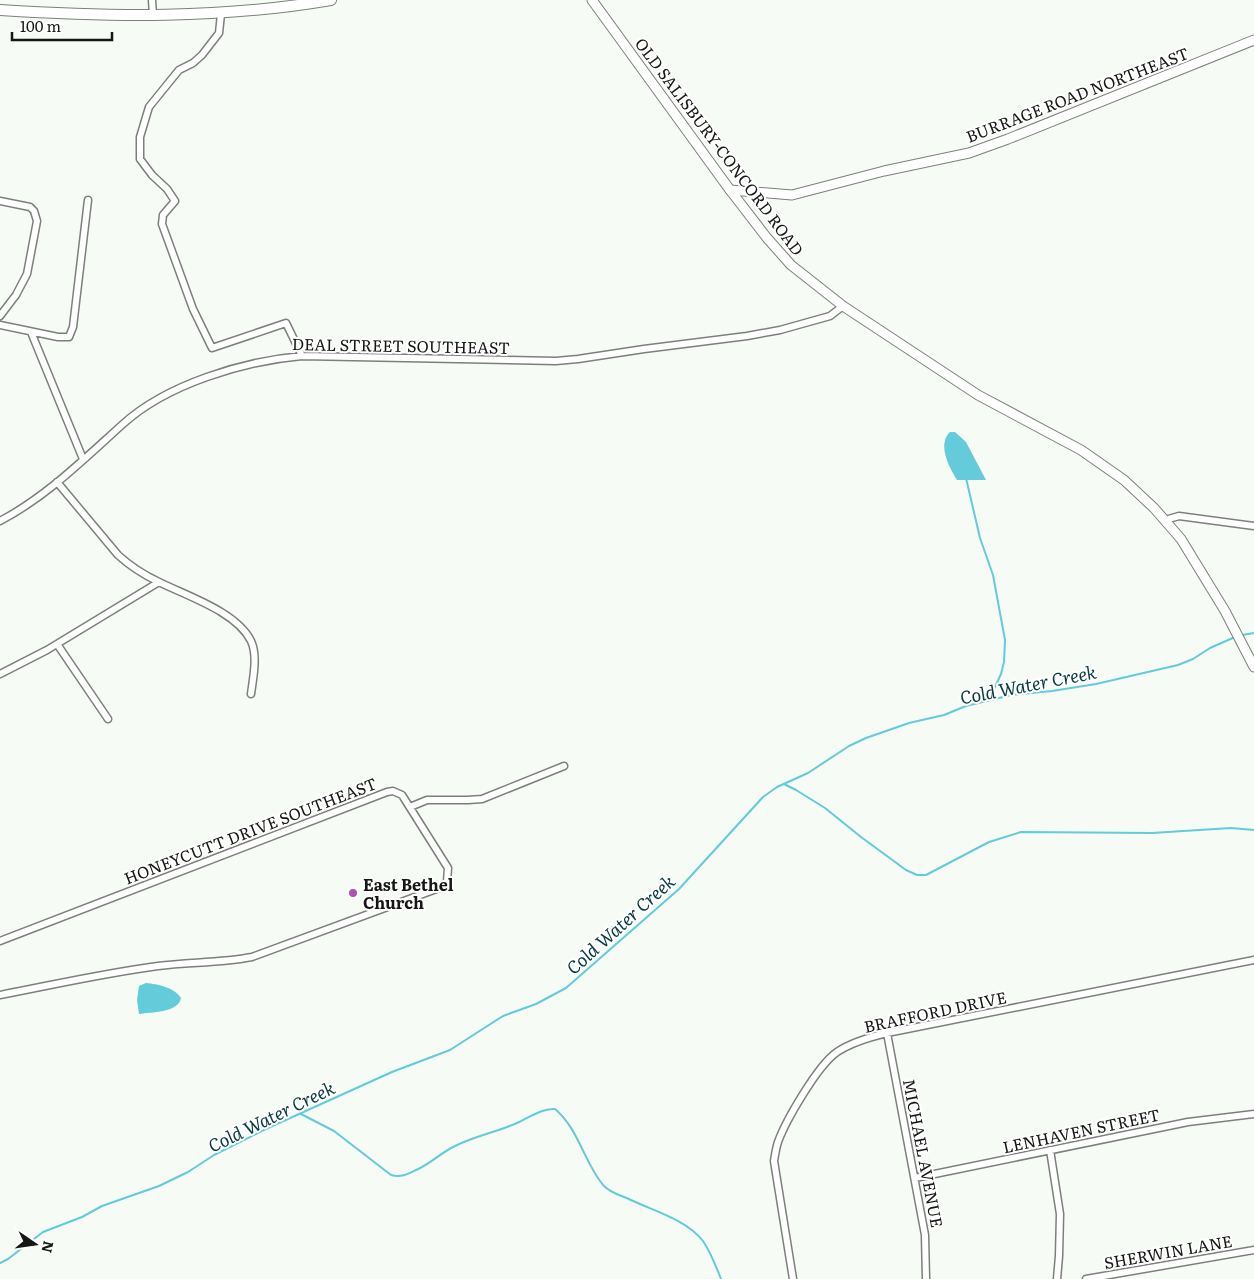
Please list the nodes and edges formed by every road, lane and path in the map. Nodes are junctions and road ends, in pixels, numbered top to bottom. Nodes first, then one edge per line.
1 (152, 0) edge
2 (331, 0) edge
3 (592, 0) edge
4 (0, 10) edge
5 (221, 14) junction
6 (152, 15) junction
7 (1254, 40) edge
8 (730, 190) junction
9 (88, 200) dead end
10 (0, 201) edge
11 (843, 306) junction
12 (0, 316) edge
13 (0, 325) edge
14 (30, 332) junction
15 (302, 356) junction
16 (83, 459) junction
17 (57, 482) junction
18 (1165, 520) junction
19 (0, 521) edge
20 (1254, 526) edge
21 (159, 582) junction
22 (57, 644) junction
23 (1254, 667) edge
24 (0, 674) edge
25 (251, 694) dead end
26 (108, 719) dead end
27 (564, 766) dead end
28 (410, 806) junction
29 (0, 941) edge
30 (1254, 960) edge
31 (0, 995) edge
32 (887, 1033) junction
33 (1254, 1114) edge
34 (1050, 1150) junction
35 (915, 1178) junction
36 (1254, 1250) edge
37 (793, 1279) edge
38 (926, 1279) edge
39 (1057, 1279) edge
40 (1086, 1279) edge

1 - 6 street
2 - 5 main road
3 - 8 main road, OLD SALISBURY-CONCORD ROAD
4 - 6 main road
5 - 6 main road
5 - 15 street
7 - 8 main road, BURRAGE ROAD NORTHEAST
8 - 11 main road, OLD SALISBURY-CONCORD ROAD
9 - 14 street
10 - 12 street
11 - 15 street, DEAL STREET SOUTHEAST
11 - 18 main road, OLD SALISBURY-CONCORD ROAD
13 - 14 street
14 - 16 street
15 - 16 street, DEAL STREET SOUTHEAST
16 - 17 street, DEAL STREET SOUTHEAST
17 - 19 street, DEAL STREET SOUTHEAST
17 - 21 street
18 - 20 street
18 - 23 main road, OLD SALISBURY-CONCORD ROAD
21 - 22 street
21 - 25 street
22 - 24 street
22 - 26 street
27 - 28 street
28 - 29 street, HONEYCUTT DRIVE SOUTHEAST
28 - 31 street, HONEYCUTT DRIVE SOUTHEAST
30 - 32 street, BRAFFORD DRIVE
32 - 35 street, MICHAEL AVENUE
32 - 37 street, BRAFFORD DRIVE
33 - 34 street, LENHAVEN STREET
34 - 35 street, LENHAVEN STREET
34 - 39 street
35 - 38 street, MICHAEL AVENUE
36 - 40 street, SHERWIN LANE

